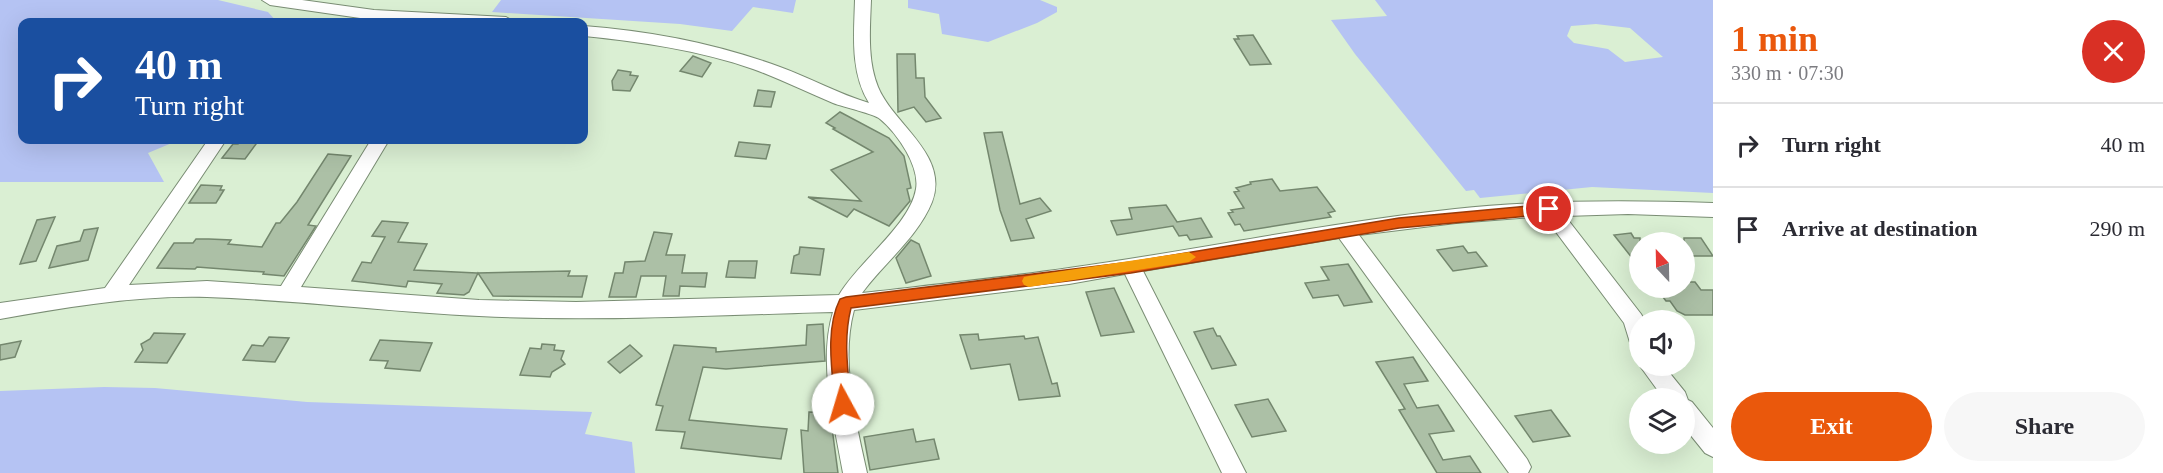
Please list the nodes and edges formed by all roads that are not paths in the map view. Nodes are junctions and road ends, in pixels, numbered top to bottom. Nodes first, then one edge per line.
1 (270, 0) edge
2 (863, 0) edge
3 (455, 18) edge
4 (588, 31) edge
5 (886, 113) junction
6 (214, 144) edge
7 (378, 144) edge
8 (1549, 209) junction
9 (1713, 210) edge
10 (1344, 230) junction
11 (1131, 267) junction
12 (112, 294) junction
13 (286, 295) junction
14 (846, 303) junction
15 (0, 311) edge
16 (1629, 313) edge
17 (1659, 376) edge
18 (1668, 388) edge
19 (1695, 423) edge
20 (1713, 446) edge
21 (1519, 467) dead end
22 (855, 473) edge
23 (1234, 473) edge

1 - 3 street
2 - 5 street
4 - 5 street
5 - 14 street
6 - 12 street
7 - 13 street
8 - 9 street
8 - 10 street
8 - 16 street
10 - 11 street
10 - 21 street
11 - 14 street
11 - 23 street
12 - 13 street
12 - 15 street
13 - 14 street
14 - 22 street
17 - 18 street
19 - 20 street

